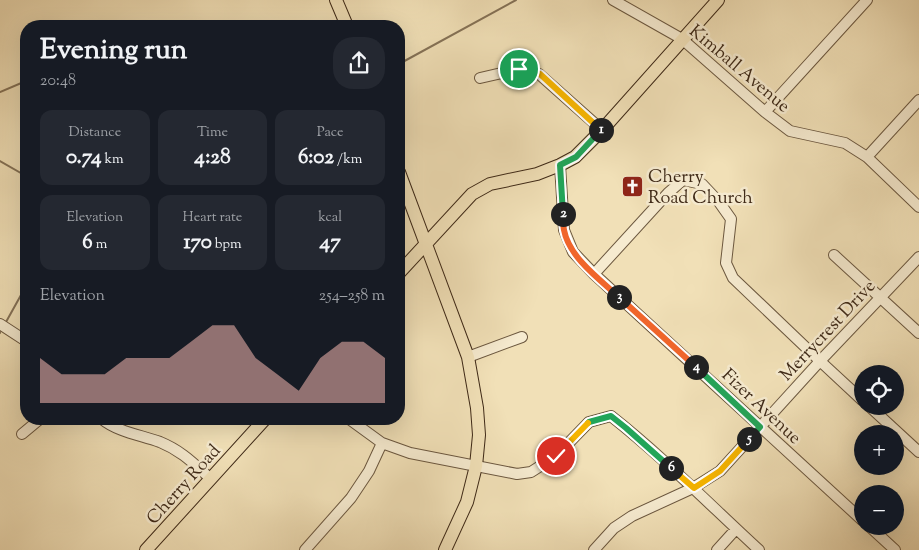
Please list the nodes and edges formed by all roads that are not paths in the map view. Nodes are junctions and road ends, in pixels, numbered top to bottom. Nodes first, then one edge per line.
1 (336, 0) edge
2 (613, 0) edge
3 (718, 0) edge
4 (867, 0) edge
5 (344, 20) edge
6 (682, 39) junction
7 (480, 78) dead end
8 (919, 100) edge
9 (765, 112) junction
10 (602, 130) junction
11 (867, 157) junction
12 (560, 165) junction
13 (405, 189) edge
14 (919, 207) edge
15 (425, 244) junction
16 (834, 255) dead end
17 (919, 257) edge
18 (405, 266) edge
19 (594, 274) junction
20 (880, 298) junction
21 (0, 324) edge
22 (919, 333) edge
23 (20, 337) edge
24 (522, 337) dead end
25 (468, 358) junction
26 (820, 361) junction
27 (854, 393) edge
28 (879, 415) edge
29 (33, 425) edge
30 (112, 425) edge
31 (260, 425) edge
32 (357, 425) edge
33 (760, 427) junction
34 (22, 434) dead end
35 (382, 443) junction
36 (919, 452) edge
37 (476, 466) junction
38 (211, 479) junction
39 (694, 488) junction
40 (854, 513) edge
41 (736, 529) junction
42 (879, 535) edge
43 (146, 550) edge
44 (305, 550) edge
45 (445, 550) edge
46 (594, 550) edge
47 (717, 550) edge
48 (759, 550) edge
49 (895, 550) edge

1 - 5 main road
2 - 6 street, Kimball Avenue
3 - 6 main road
4 - 9 street
6 - 9 street, Kimball Avenue
6 - 10 main road
7 - 10 street
8 - 11 street
9 - 11 street, Kimball Avenue
10 - 12 main road
11 - 14 street, Kimball Avenue
12 - 15 main road
12 - 19 street, Fizer Avenue
13 - 15 main road
15 - 18 main road
15 - 25 main road
16 - 20 street
17 - 20 street, Merrycrest Drive
19 - 26 street
19 - 33 street, Fizer Avenue
20 - 22 street
20 - 26 street, Merrycrest Drive
21 - 23 street
24 - 25 street
25 - 37 main road
26 - 27 street
26 - 33 street, Merrycrest Drive
28 - 36 street
29 - 34 street
30 - 38 street
31 - 38 main road, Cherry Road
32 - 35 street
33 - 39 street, Merrycrest Drive
33 - 40 street, Fizer Avenue
35 - 37 street
35 - 44 street
37 - 39 street
37 - 45 main road
38 - 43 main road, Cherry Road
39 - 41 street
39 - 46 street, Merrycrest Drive
41 - 47 street
41 - 48 street
42 - 49 street

